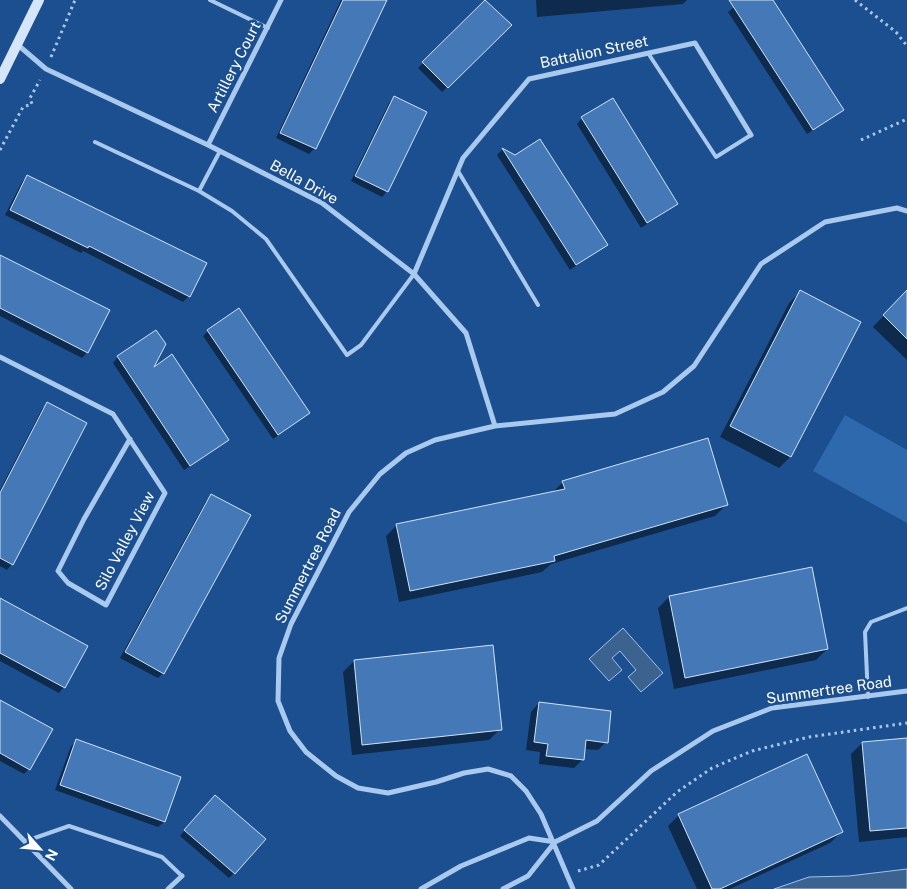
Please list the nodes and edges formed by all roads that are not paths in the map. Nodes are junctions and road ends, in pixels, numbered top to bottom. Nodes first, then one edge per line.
1 (39, 0) edge
2 (210, 0) edge
3 (281, 0) edge
4 (268, 28) junction
5 (18, 45) junction
6 (648, 52) junction
7 (0, 79) edge
8 (751, 135) joint
9 (95, 142) dead end
10 (208, 145) junction
11 (220, 151) junction
12 (458, 171) junction
13 (199, 191) junction
14 (907, 211) edge
15 (414, 274) junction
16 (538, 305) dead end
17 (0, 357) edge
18 (495, 426) junction
19 (130, 439) junction
20 (907, 608) edge
21 (907, 691) edge
22 (868, 697) junction
23 (0, 816) edge
24 (26, 841) junction
25 (555, 842) junction
26 (182, 876) joint
27 (71, 889) edge
28 (168, 889) edge
29 (421, 889) edge
30 (503, 889) edge
31 (573, 889) edge

1 - 5 street
2 - 4 lane
3 - 4 street, Artillery Court
4 - 10 street, Artillery Court
5 - 7 street
5 - 10 street, Bella Drive
6 - 8 street, Battalion Street
6 - 8 lane
6 - 12 street, Battalion Street
9 - 13 lane
10 - 11 street, Bella Drive
11 - 13 lane
11 - 15 street, Bella Drive
12 - 15 street, Battalion Street
12 - 16 lane
13 - 15 lane
14 - 18 street, Summertree Road
15 - 18 street, Bella Drive
17 - 19 street, Silo Valley View
18 - 25 street, Summertree Road
19 - 19 street, Silo Valley View
20 - 22 lane
21 - 22 street, Summertree Road
22 - 25 street, Summertree Road
23 - 24 street
24 - 26 lane
24 - 27 street
25 - 29 street
25 - 30 street, Summertree Road
25 - 31 street
26 - 28 street

